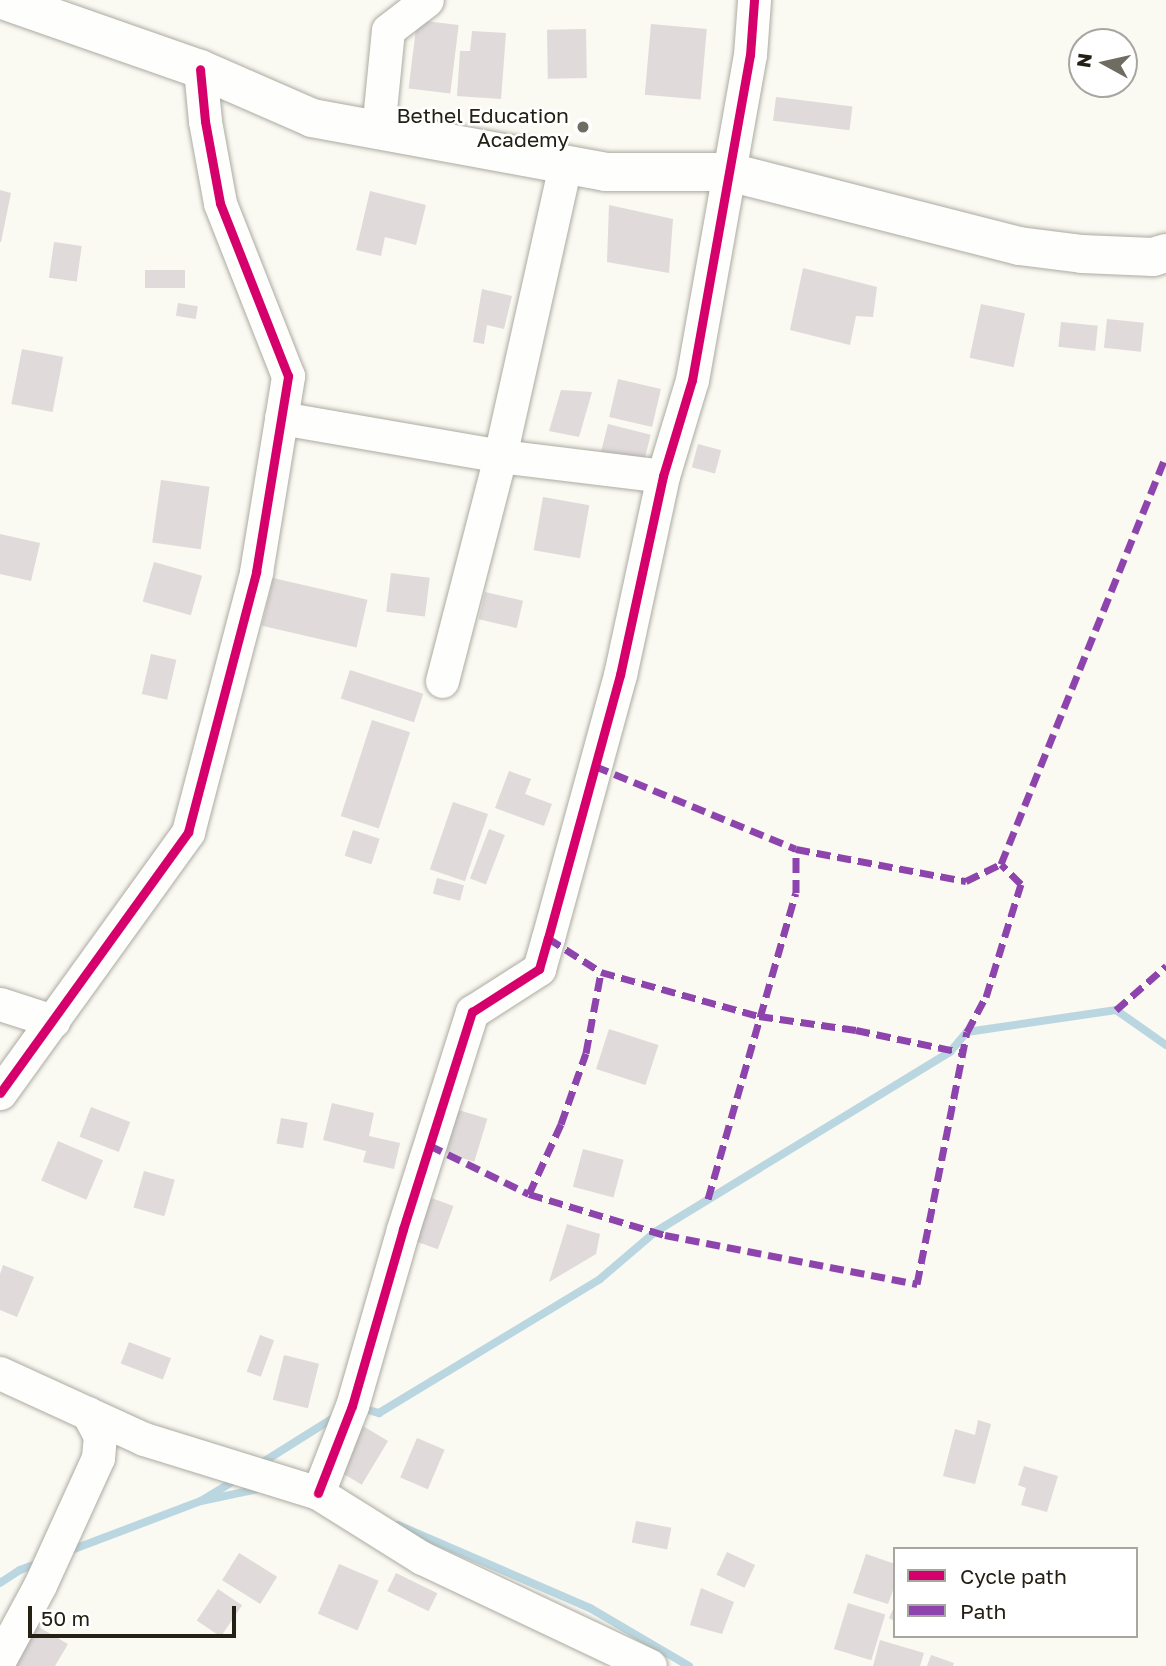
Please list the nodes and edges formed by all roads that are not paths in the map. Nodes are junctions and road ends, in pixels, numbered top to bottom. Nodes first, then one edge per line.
1 (3, 0) edge
2 (427, 0) edge
3 (754, 0) edge
4 (200, 69) junction
5 (379, 130) junction
6 (565, 165) junction
7 (729, 172) junction
8 (1166, 253) edge
9 (281, 418) junction
10 (500, 456) junction
11 (663, 476) junction
12 (442, 681) dead end
13 (0, 1004) edge
14 (53, 1021) junction
15 (0, 1093) edge
16 (0, 1373) edge
17 (88, 1413) junction
18 (137, 1436) junction
19 (99, 1458) junction
20 (318, 1493) junction
21 (0, 1659) edge
22 (650, 1666) edge

1 - 4 main road
2 - 5 street
3 - 7 street
4 - 5 main road
4 - 9 street
5 - 6 main road
6 - 7 main road
6 - 10 street
7 - 8 main road
7 - 11 street
9 - 10 street
9 - 14 street
10 - 11 street
10 - 12 street
11 - 20 street
13 - 14 street
14 - 15 street
16 - 17 street
17 - 18 street
17 - 19 street
18 - 19 street
18 - 20 street
19 - 21 street
20 - 22 street

